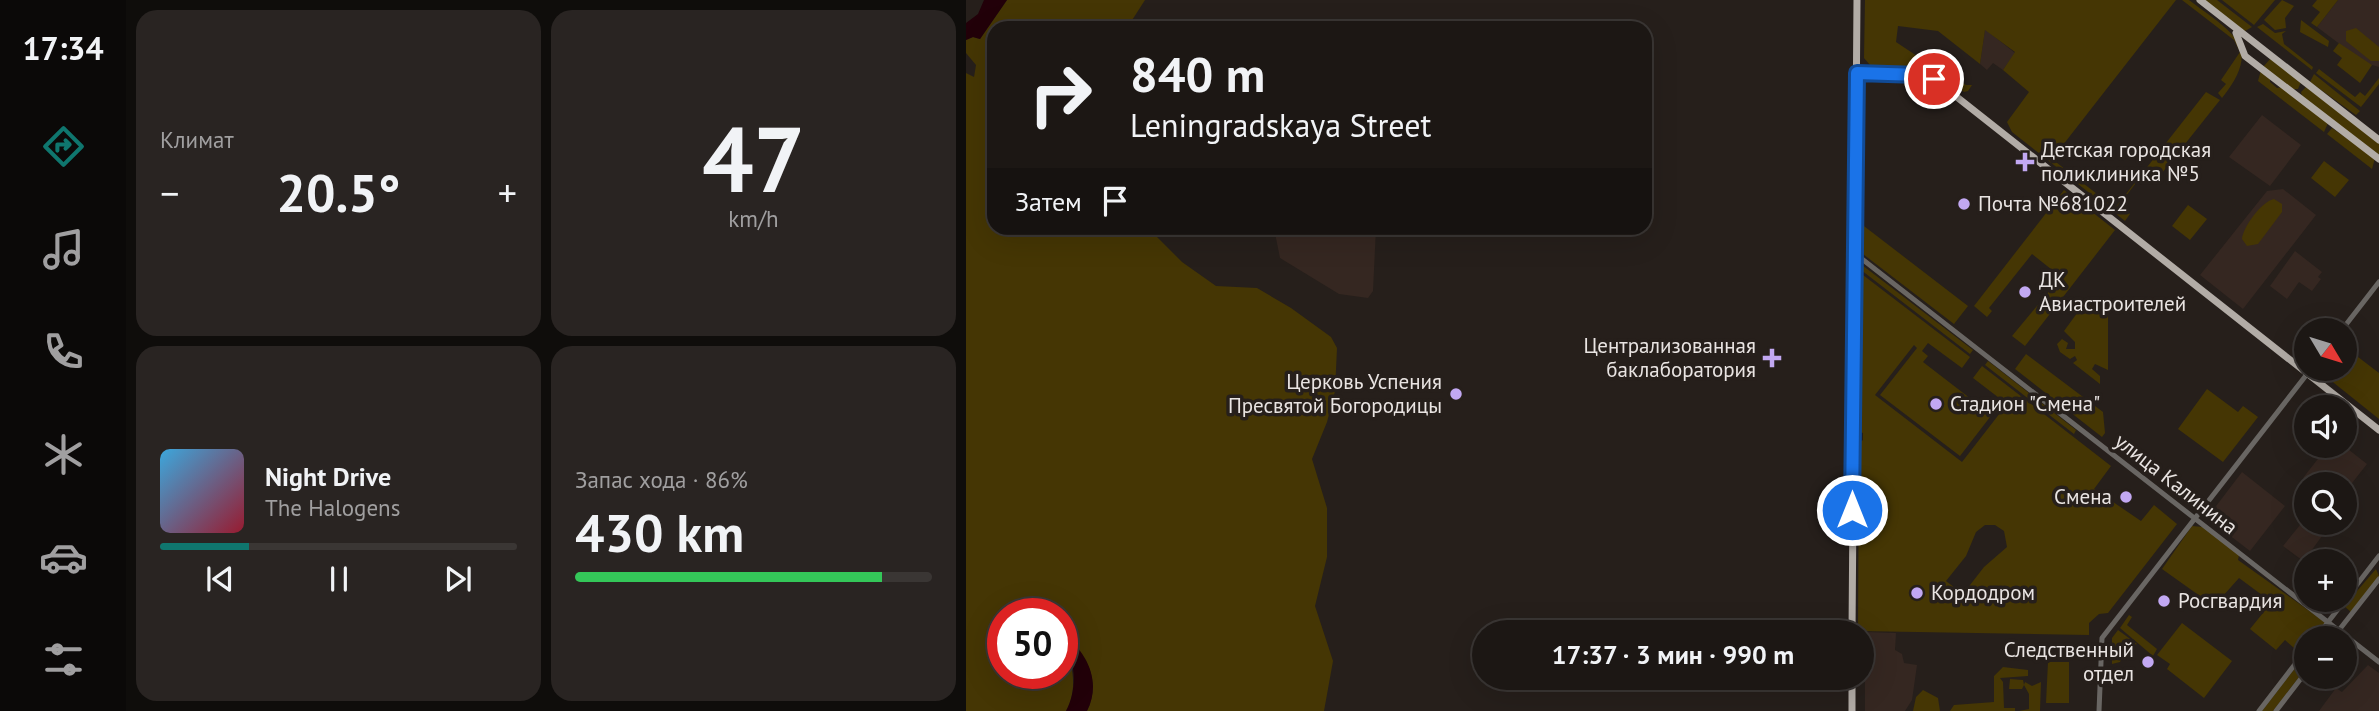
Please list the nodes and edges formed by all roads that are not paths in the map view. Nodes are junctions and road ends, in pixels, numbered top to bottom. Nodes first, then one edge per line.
1 (1857, 0) edge
2 (2193, 0) edge
3 (2200, 0) edge
4 (2236, 33) junction
5 (2247, 36) junction
6 (2256, 44) junction
7 (2246, 51) dead end
8 (1857, 73) junction
9 (2305, 82) junction
10 (2296, 95) junction
11 (2379, 140) edge
12 (2379, 159) edge
13 (1853, 252) junction
14 (2379, 282) edge
15 (2351, 318) edge
16 (2294, 359) edge
17 (2301, 382) edge
18 (2322, 382) edge
19 (2379, 430) edge
20 (2195, 519) junction
21 (2379, 556) edge
22 (2379, 579) edge
23 (2357, 584) edge
24 (2336, 612) edge
25 (1852, 620) edge
26 (2328, 622) junction
27 (2325, 626) edge
28 (2333, 626) edge
29 (2343, 626) edge
30 (2357, 645) edge
31 (2379, 662) edge
32 (2294, 666) edge
33 (2294, 688) edge
34 (1852, 690) edge
35 (1852, 711) edge
36 (2099, 711) edge
37 (2259, 711) edge
38 (2276, 711) edge

1 - 8 main road
2 - 4 main road
3 - 5 main road
4 - 5 main road
4 - 10 main road
5 - 6 main road
6 - 7 main road
6 - 9 main road
8 - 13 main road
8 - 16 main road
9 - 10 main road
9 - 11 main road
10 - 12 main road
13 - 20 street, улица Калинина
13 - 25 main road
14 - 15 street
17 - 20 street
18 - 19 main road
20 - 26 street, улица Калинина
20 - 36 street
21 - 23 street
22 - 29 street
24 - 26 street
26 - 27 street
26 - 28 street, улица Калинина
30 - 31 street, улица Калинина
32 - 37 street
33 - 38 street
34 - 35 main road

